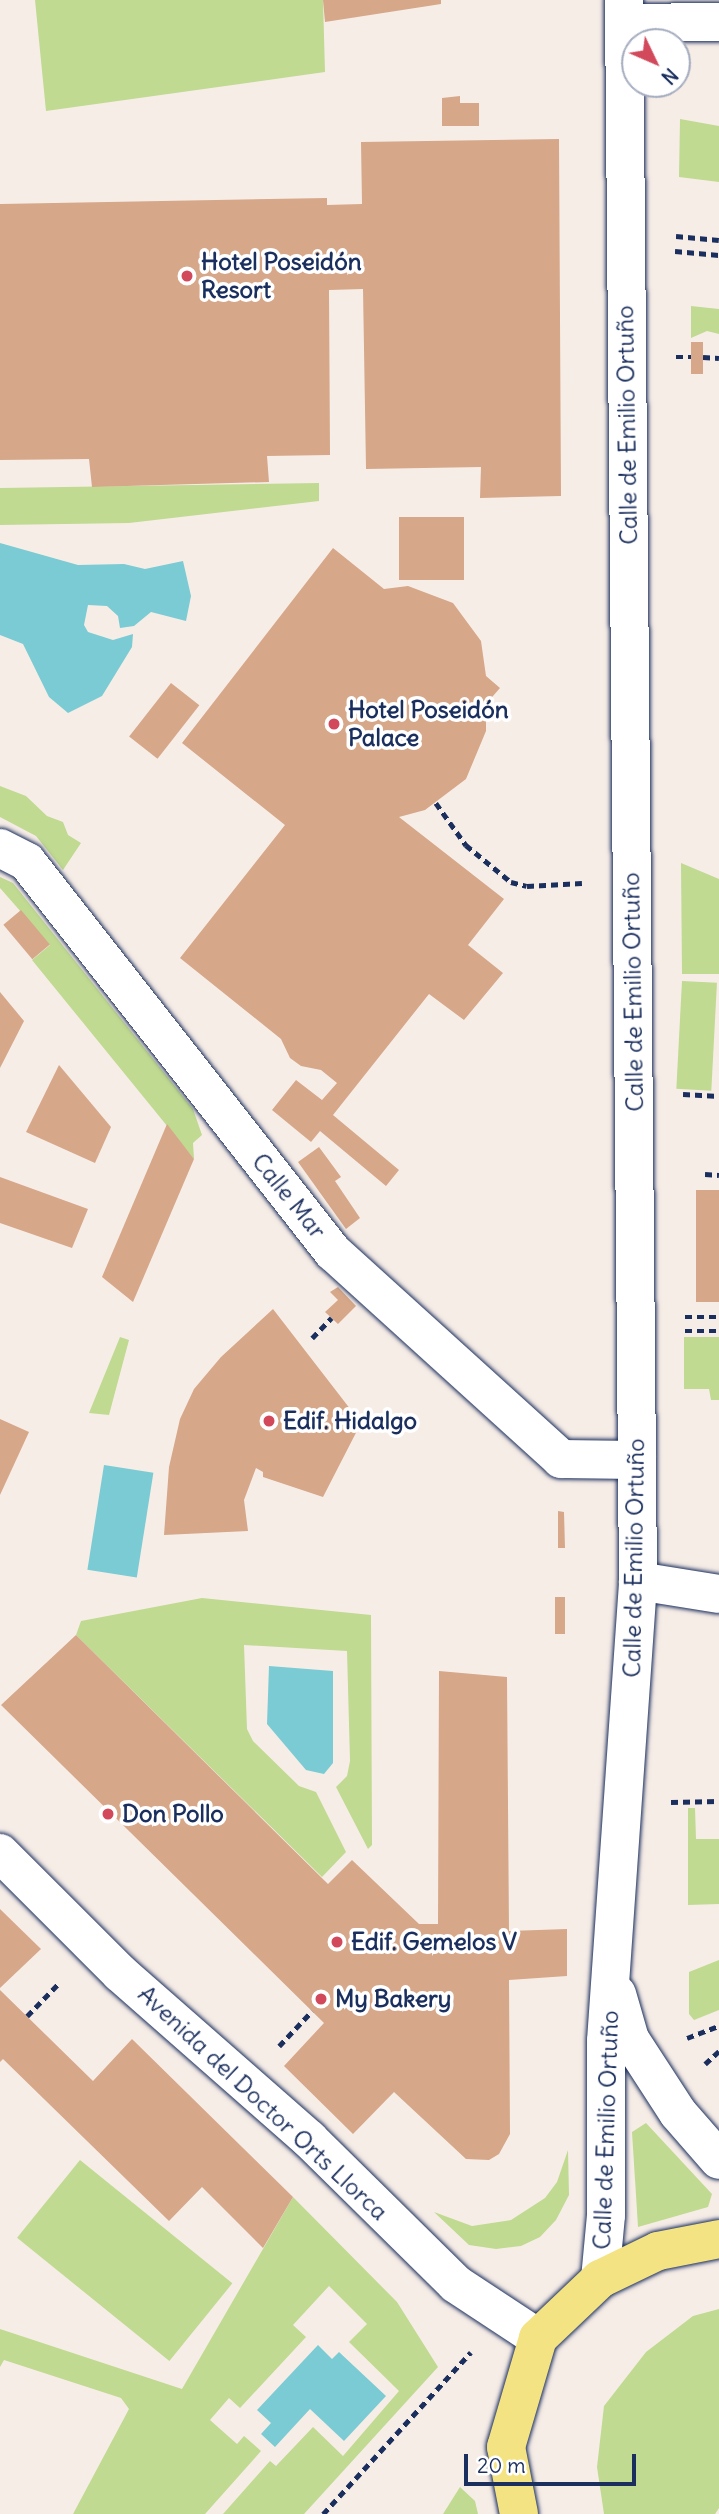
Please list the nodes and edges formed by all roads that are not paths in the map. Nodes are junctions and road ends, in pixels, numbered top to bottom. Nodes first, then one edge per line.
1 (624, 11) edge
2 (719, 22) edge
3 (0, 848) edge
4 (637, 1460) junction
5 (638, 1581) junction
6 (719, 1594) edge
7 (0, 1853) edge
8 (613, 1982) junction
9 (719, 2160) edge
10 (719, 2239) edge
11 (600, 2279) junction
12 (538, 2338) junction
13 (519, 2514) edge

1 - 2 street
1 - 4 street, Calle de Emilio Ortuño
3 - 4 street, Calle Mar
4 - 5 street, Calle de Emilio Ortuño
5 - 6 street
5 - 8 street, Calle de Emilio Ortuño
7 - 12 street, Avenida del Doctor Orts Llorca
8 - 9 street, Calle de Emilio Ortuño
8 - 11 street, Calle de Emilio Ortuño
10 - 11 main road
11 - 12 main road
12 - 13 main road

